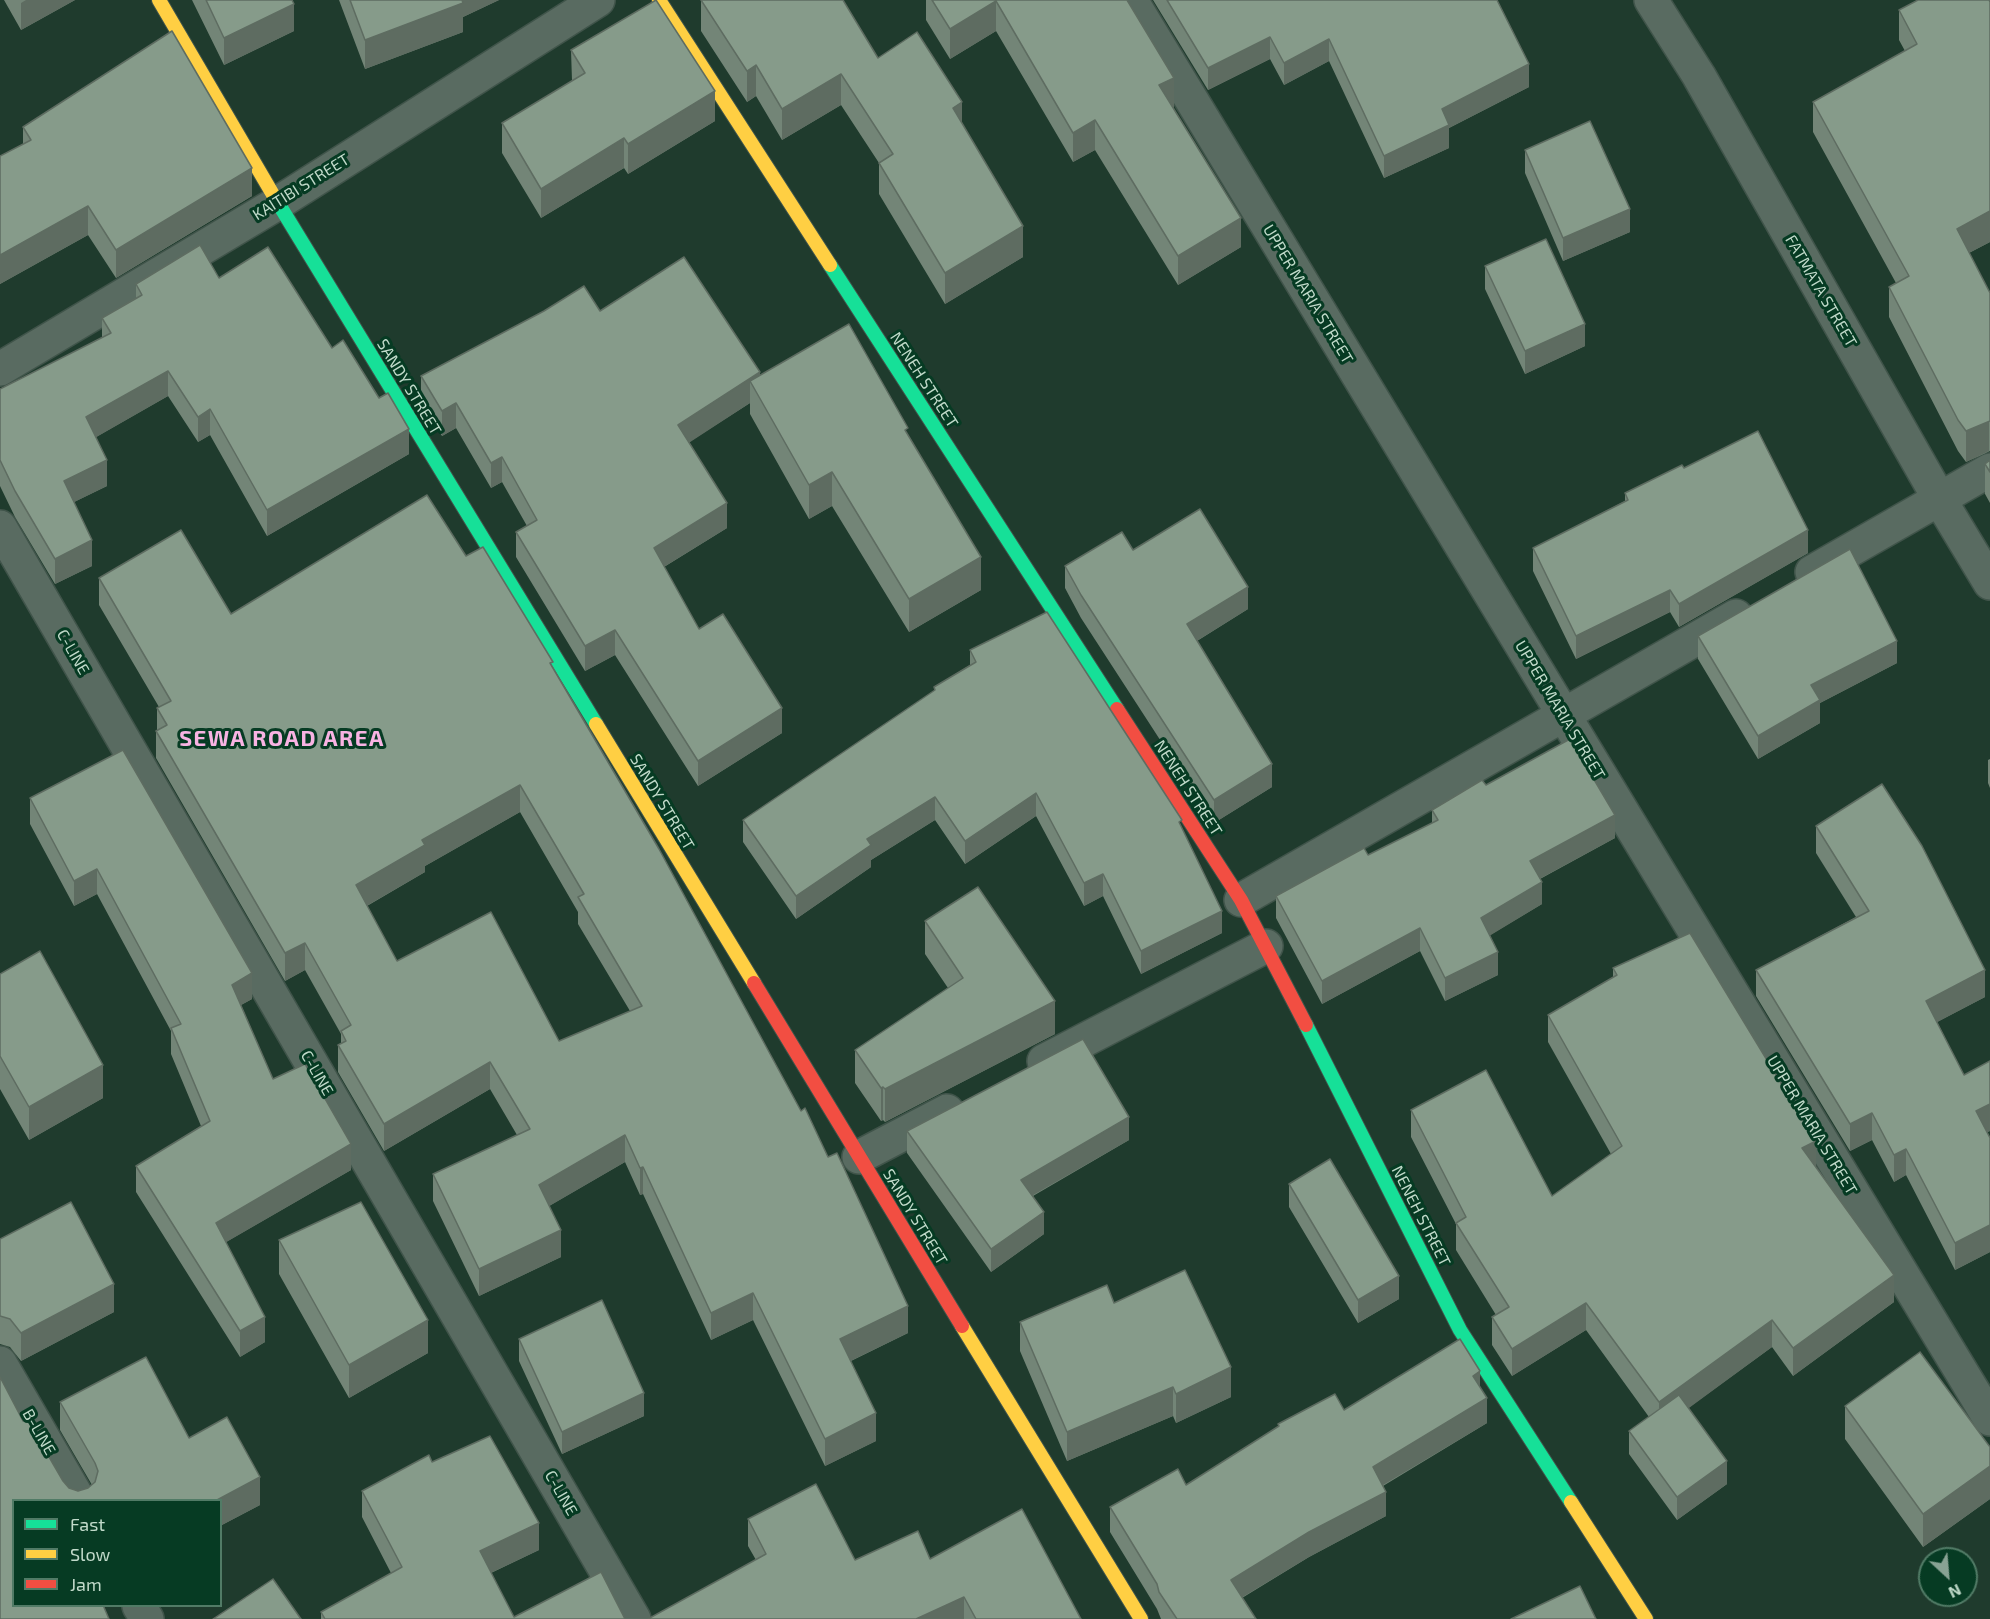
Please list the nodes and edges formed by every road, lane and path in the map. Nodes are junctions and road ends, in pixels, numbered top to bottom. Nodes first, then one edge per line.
1 (159, 0) edge
2 (598, 0) edge
3 (659, 0) edge
4 (1131, 0) edge
5 (1650, 0) edge
6 (278, 203) junction
7 (0, 369) edge
8 (1990, 470) edge
9 (1940, 500) junction
10 (0, 527) edge
11 (1990, 583) edge
12 (1787, 586) edge
13 (1756, 604) edge
14 (1562, 714) junction
15 (1241, 900) junction
16 (1266, 946) junction
17 (1016, 1076) edge
18 (974, 1097) edge
19 (859, 1156) junction
20 (0, 1363) edge
21 (1990, 1419) edge
22 (78, 1499) edge
23 (634, 1619) edge
24 (1141, 1619) edge
25 (1646, 1619) edge

1 - 6 street, SANDY STREET
2 - 6 street, KAITIBI STREET
3 - 15 street, NENEH STREET
4 - 14 street, UPPER MARIA STREET
5 - 9 street, FATMATA STREET
6 - 7 street, KAITIBI STREET
6 - 19 street, SANDY STREET
8 - 9 street
9 - 11 street, FATMATA STREET
9 - 12 street
10 - 23 street, C-LINE
13 - 14 street
14 - 15 street
14 - 21 street, UPPER MARIA STREET
15 - 16 street, NENEH STREET
16 - 17 street
16 - 25 street, NENEH STREET
18 - 19 street
19 - 24 street, SANDY STREET
20 - 22 street, B-LINE

